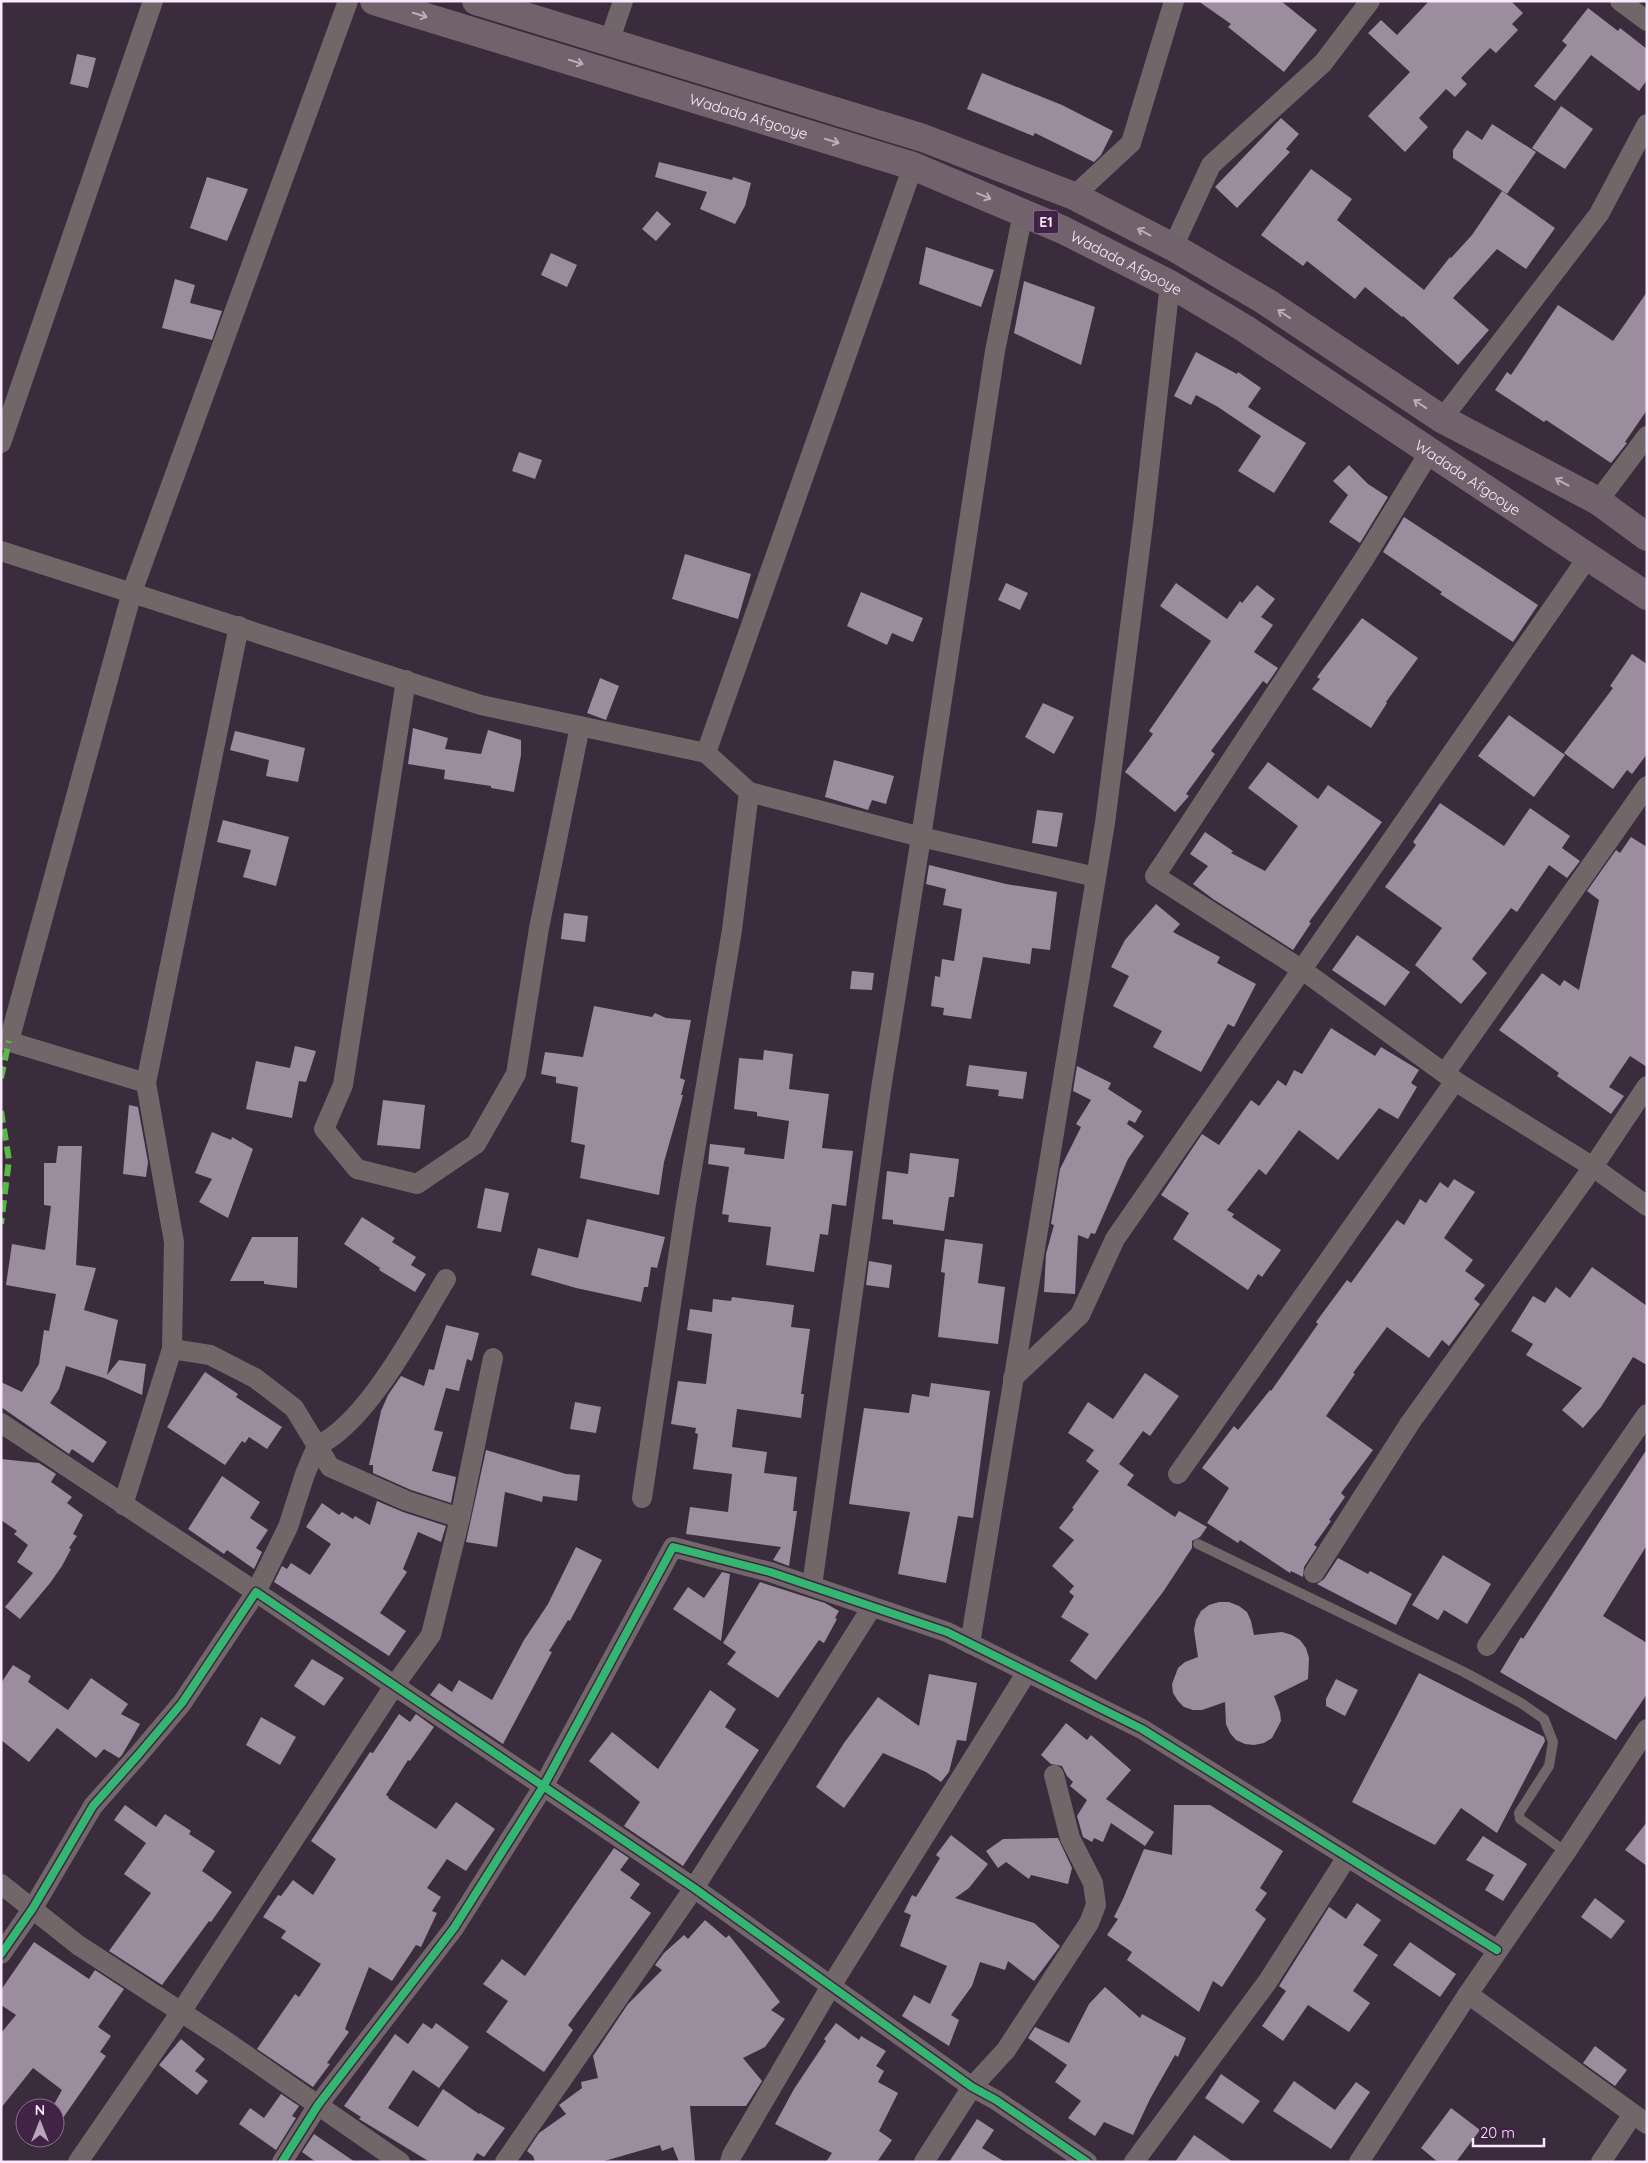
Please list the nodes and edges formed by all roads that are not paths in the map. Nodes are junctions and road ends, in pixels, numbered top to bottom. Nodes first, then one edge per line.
1 (153, 1) edge
2 (348, 1) edge
3 (374, 1) edge
4 (476, 1) edge
5 (623, 1) edge
6 (1174, 1) edge
7 (1370, 1) edge
8 (1620, 1) edge
9 (1647, 21) edge
10 (609, 42) junction
11 (1647, 124) edge
12 (913, 166) junction
13 (1074, 196) junction
14 (1023, 213) junction
15 (1173, 247) junction
16 (1170, 284) junction
17 (1442, 419) junction
18 (1647, 436) edge
19 (1, 443) edge
20 (1429, 453) junction
21 (1598, 501) junction
22 (1647, 537) edge
23 (1, 551) edge
24 (1588, 558) junction
25 (132, 592) junction
26 (1647, 596) edge
27 (238, 626) junction
28 (406, 680) junction
29 (580, 726) junction
30 (706, 753) junction
31 (1647, 786) edge
32 (749, 792) junction
33 (921, 837) junction
34 (1096, 877) junction
35 (1301, 969) junction
36 (5, 1040) edge
37 (1450, 1077) junction
38 (146, 1083) junction
39 (1647, 1086) edge
40 (1593, 1167) junction
41 (1647, 1206) edge
42 (446, 1280) dead end
43 (172, 1349) junction
44 (493, 1358) dead end
45 (1013, 1378) junction
46 (1647, 1414) edge
47 (1, 1423) edge
48 (317, 1446) junction
49 (1178, 1474) dead end
50 (642, 1498) dead end
51 (123, 1505) junction
52 (460, 1518) junction
53 (1198, 1544) dead end
54 (1314, 1572) dead end
55 (812, 1586) junction
56 (256, 1592) junction
57 (872, 1607) junction
58 (970, 1644) junction
59 (1486, 1646) dead end
60 (1027, 1672) junction
61 (394, 1686) junction
62 (1647, 1729) edge
63 (1054, 1775) dead end
64 (543, 1787) junction
65 (1566, 1852) junction
66 (1347, 1857) junction
67 (1, 1884) edge
68 (694, 1888) junction
69 (33, 1908) junction
70 (1497, 1950) junction
71 (1, 1954) edge
72 (830, 1986) junction
73 (1468, 1994) junction
74 (181, 2012) junction
75 (972, 2087) junction
76 (318, 2105) junction
77 (1640, 2119) edge
78 (78, 2162) edge
79 (282, 2162) edge
80 (400, 2162) edge
81 (505, 2162) edge
82 (730, 2162) edge
83 (924, 2162) edge
84 (1087, 2162) edge
85 (1134, 2162) edge
86 (1359, 2162) edge
87 (1601, 2162) edge

1 - 19 street
2 - 25 street
3 -> 12 highway, Wadada Afgooye / E1
4 - 10 highway, Wadada Afgooye / E1
5 - 10 street
6 - 13 street
7 - 15 street
8 - 9 street
10 - 13 highway, Wadada Afgooye / E1
11 - 17 street
12 -> 14 highway, Wadada Afgooye / E1
12 - 30 street
15 -> 13 highway, Wadada Afgooye / E1
14 - 16 highway, Wadada Afgooye / E1
14 - 33 street
17 -> 15 highway, Wadada Afgooye / E1
16 - 20 highway, Wadada Afgooye / E1
16 - 34 street
21 -> 17 highway, Wadada Afgooye / E1
18 - 21 street
20 - 24 highway, Wadada Afgooye / E1
20 - 35 street
21 - 22 highway, Wadada Afgooye / E1
23 - 25 street
24 - 26 highway, Wadada Afgooye / E1
24 - 35 street
25 - 27 street
25 - 36 street
27 - 28 street
27 - 38 street
28 - 29 street
28 - 29 street
29 - 30 street
30 - 32 street
31 - 37 street
32 - 33 street
32 - 50 street
33 - 34 street
33 - 55 street
34 - 45 street
35 - 37 street
35 - 45 street
36 - 38 street
37 - 40 street
37 - 49 street
38 - 43 street
39 - 40 street
40 - 41 street
40 - 54 street
42 - 48 street
43 - 48 street
43 - 51 street
44 - 52 street
45 - 58 street
46 - 59 street
47 - 51 street
48 - 52 street
48 - 56 street
51 - 56 street
52 - 61 street
53 - 65 lane
55 - 57 street
55 - 64 street
56 - 61 street
56 - 69 street
57 - 58 street
57 - 68 street
58 - 60 street
60 - 66 street
60 - 72 street
61 - 64 street
61 - 74 street
62 - 65 street
63 - 75 street
64 - 68 street
64 - 76 street
65 - 70 street
66 - 70 street
66 - 85 street
67 - 69 street
68 - 72 street
68 - 81 street
69 - 71 street
69 - 74 street
70 - 73 street
72 - 75 street
72 - 82 street
73 - 77 street
73 - 86 street
74 - 76 street
74 - 78 street
75 - 83 street
75 - 84 street
76 - 79 street
76 - 80 street
77 - 87 street

